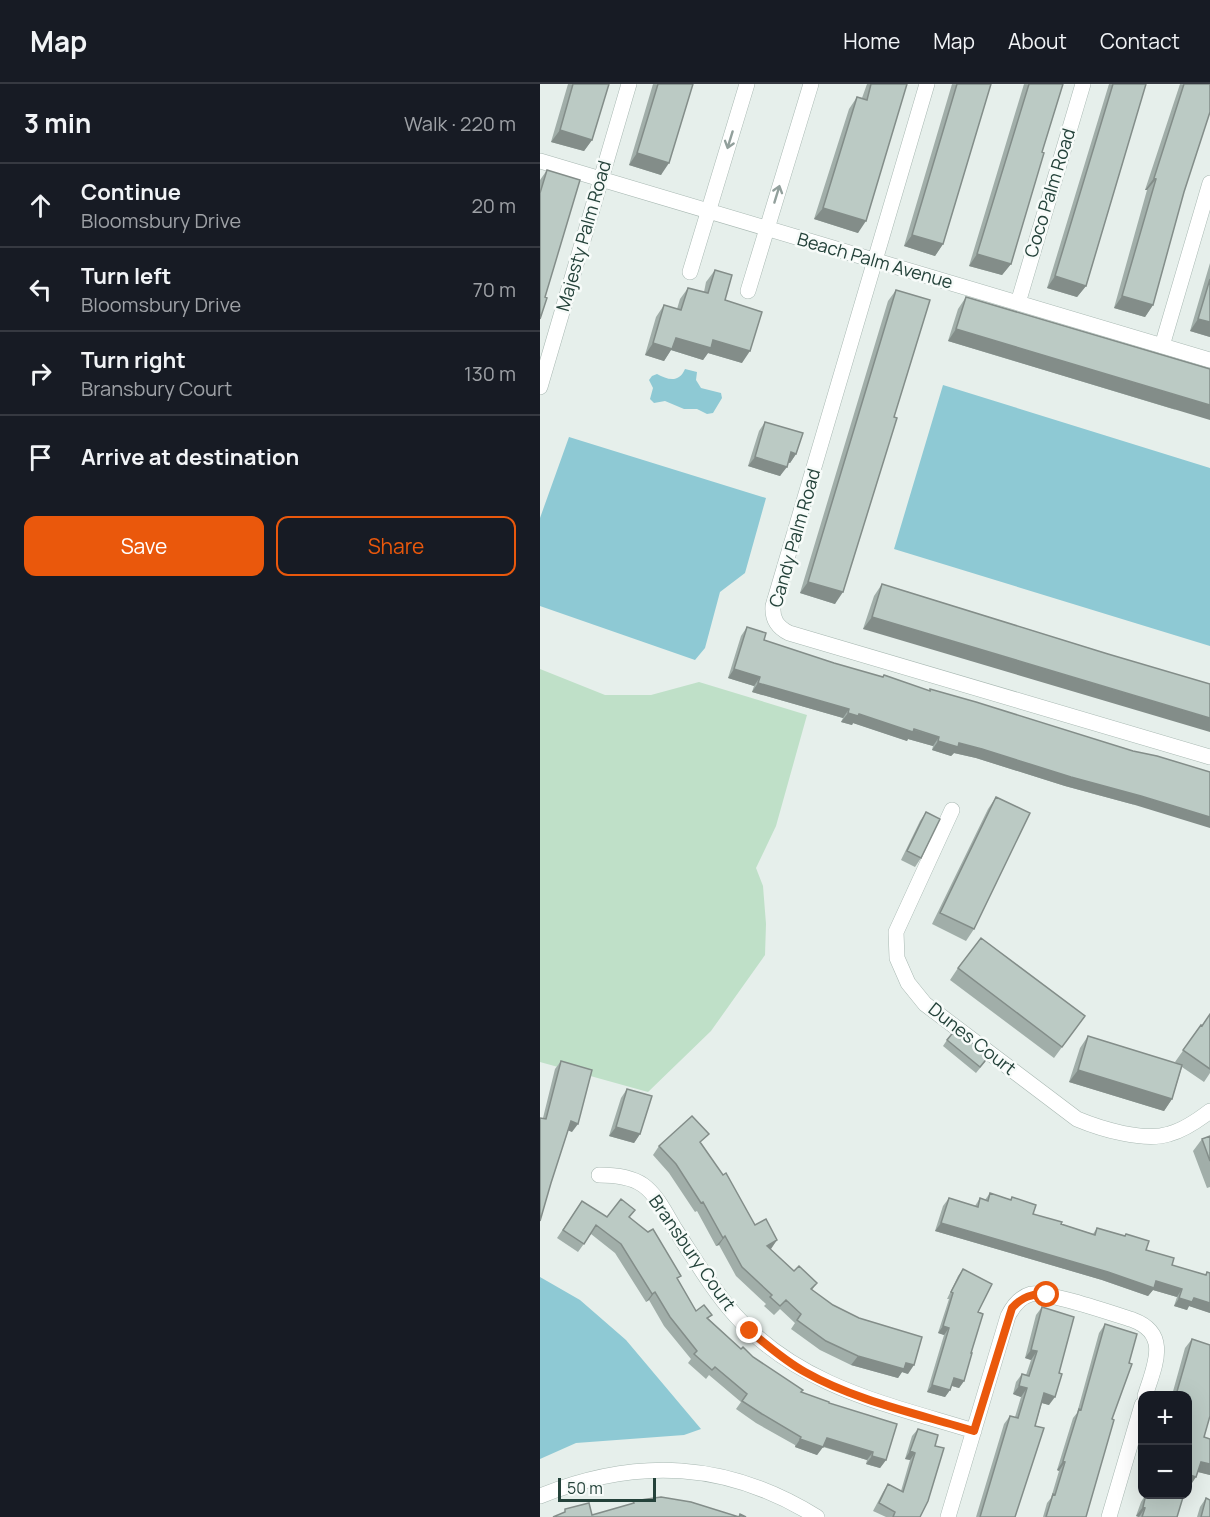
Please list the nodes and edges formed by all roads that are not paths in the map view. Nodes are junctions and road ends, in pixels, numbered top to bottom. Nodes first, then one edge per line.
1 (629, 84) edge
2 (747, 84) edge
3 (811, 84) edge
4 (927, 84) edge
5 (1083, 84) edge
6 (540, 161) edge
7 (601, 179) junction
8 (1210, 183) edge
9 (709, 211) junction
10 (767, 229) junction
11 (875, 261) junction
12 (690, 272) dead end
13 (748, 291) dead end
14 (1018, 303) junction
15 (1162, 346) junction
16 (1210, 360) edge
17 (540, 387) edge
18 (1210, 757) edge
19 (952, 810) dead end
20 (1210, 1111) edge
21 (599, 1175) dead end
22 (1146, 1391) edge
23 (1138, 1421) edge
24 (974, 1431) junction
25 (540, 1496) edge
26 (817, 1517) edge
27 (948, 1517) edge
28 (1109, 1517) edge

1 - 7 street, Majesty Palm Road
2 -> 9 street
10 -> 3 street
4 - 11 street, Candy Palm Road
5 - 14 street, Coco Palm Road
6 - 7 street, Beach Palm Avenue
7 - 9 street, Beach Palm Avenue
7 - 17 street, Majesty Palm Road
8 - 15 street
9 - 10 street, Beach Palm Avenue
9 - 12 street
10 - 11 street, Beach Palm Avenue
10 - 13 street
11 - 14 street, Beach Palm Avenue
11 - 18 street, Candy Palm Road
14 - 15 street, Beach Palm Avenue
15 - 16 street, Beach Palm Avenue
19 - 20 street, Dunes Court
21 - 24 street, Bransbury Court
22 - 24 street
23 - 28 street
24 - 27 street
25 - 26 street

